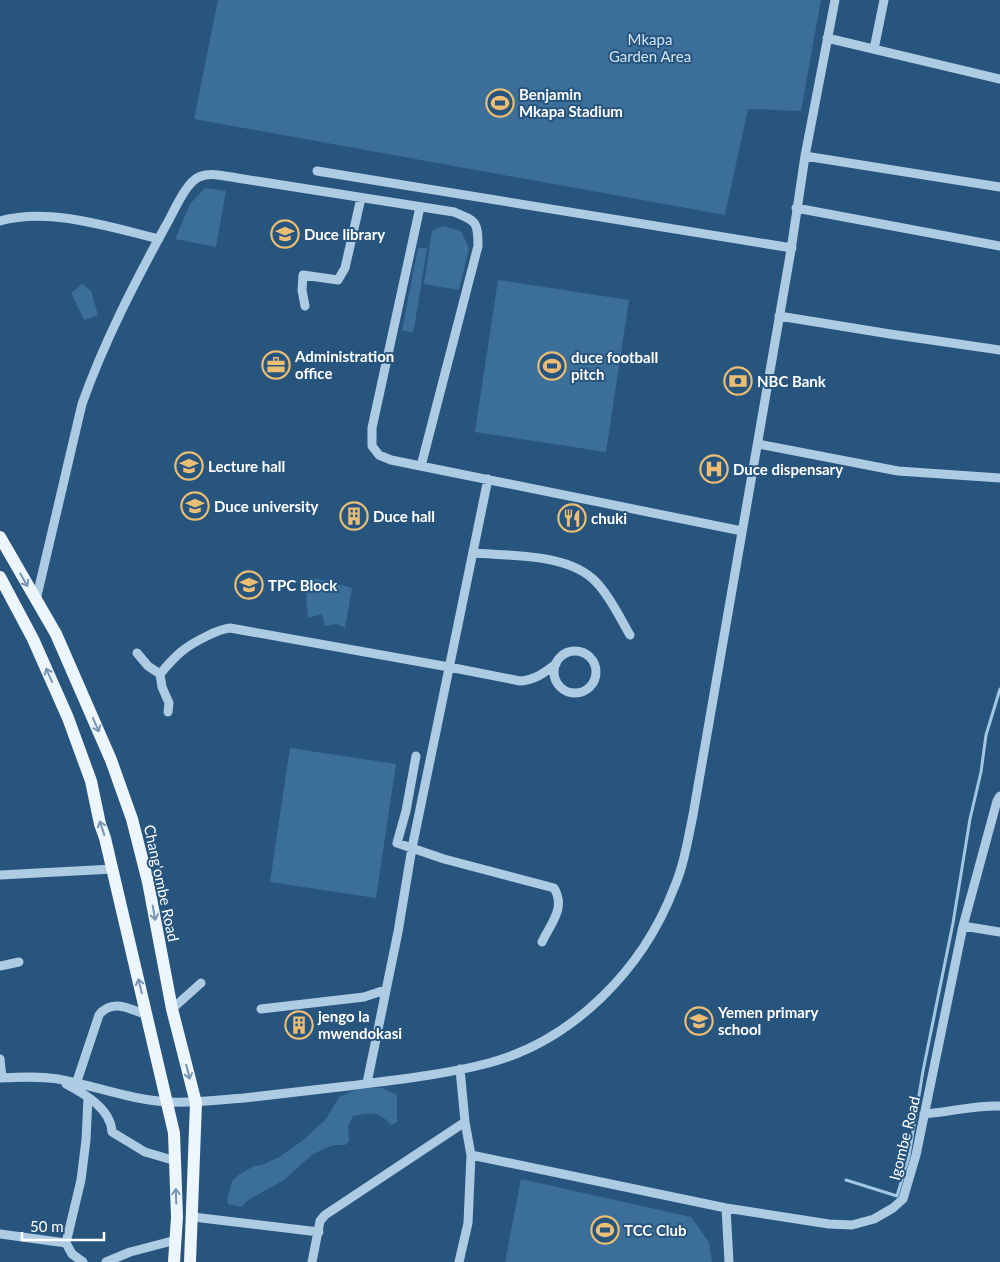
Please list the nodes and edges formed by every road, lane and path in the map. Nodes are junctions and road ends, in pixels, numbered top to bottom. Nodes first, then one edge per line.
1 (834, 0) edge
2 (884, 0) edge
3 (827, 38) junction
4 (874, 49) junction
5 (1000, 79) edge
6 (805, 156) junction
7 (317, 171) dead end
8 (1000, 187) edge
9 (361, 198) junction
10 (420, 207) junction
11 (796, 208) junction
12 (0, 222) edge
13 (159, 239) junction
14 (1000, 246) edge
15 (792, 248) junction
16 (305, 306) dead end
17 (779, 316) junction
18 (1000, 349) edge
19 (758, 444) junction
20 (421, 466) junction
21 (1000, 478) edge
22 (488, 479) junction
23 (742, 530) junction
24 (0, 537) edge
25 (473, 553) junction
26 (0, 577) edge
27 (36, 600) junction
28 (630, 635) dead end
29 (137, 653) dead end
30 (556, 664) junction
31 (449, 667) junction
32 (160, 674) junction
33 (168, 712) dead end
34 (416, 756) dead end
35 (1000, 796) edge
36 (412, 848) junction
37 (113, 869) junction
38 (0, 875) edge
39 (963, 926) junction
40 (1000, 932) edge
41 (542, 942) dead end
42 (19, 962) dead end
43 (0, 966) edge
44 (201, 983) dead end
45 (385, 990) junction
46 (172, 1009) junction
47 (261, 1009) dead end
48 (147, 1015) junction
49 (0, 1059) edge
50 (460, 1069) junction
51 (1, 1078) edge
52 (57, 1079) junction
53 (367, 1083) junction
54 (76, 1084) junction
55 (88, 1098) junction
56 (168, 1102) junction
57 (196, 1103) junction
58 (1000, 1106) edge
59 (924, 1114) junction
60 (465, 1122) junction
61 (471, 1155) junction
62 (176, 1161) junction
63 (726, 1208) junction
64 (193, 1217) junction
65 (319, 1232) junction
66 (0, 1234) edge
67 (176, 1240) junction
68 (66, 1243) junction
69 (83, 1262) edge
70 (106, 1262) edge
71 (174, 1262) edge
72 (190, 1262) edge
73 (312, 1262) edge
74 (459, 1262) edge
75 (729, 1262) edge

1 - 3 street
2 - 4 street
3 - 4 street
3 - 6 street
4 - 5 street
6 - 8 street
6 - 11 street
7 - 15 street
9 - 10 street
9 - 13 street
9 - 16 street
10 - 20 street
10 - 20 street
11 - 14 street
11 - 15 street
12 - 13 street
13 - 27 street
15 - 17 street
17 - 18 street
17 - 19 street
19 - 21 street
19 - 23 street
20 - 22 street
22 - 23 street
22 - 25 street
23 - 50 street
24 -> 27 main road, Chang'ombe Road
25 - 28 street
25 - 31 street
37 -> 26 main road
27 -> 46 main road, Chang'ombe Road
29 - 32 street
30 - 30 street
30 - 31 street
31 - 32 street
31 - 36 street
32 - 33 street
34 - 36 street
35 - 39 street, Igombe Road
36 - 41 street
36 - 45 street
37 - 38 street
48 -> 37 main road
39 - 40 street
39 - 59 street, Igombe Road
42 - 43 street
44 - 46 street
45 - 47 street
45 - 53 street
46 -> 57 main road, Chang'ombe Road
48 - 54 street
48 - 56 main road
49 - 51 street
50 - 53 street
50 - 60 street
51 - 52 street
52 - 54 street
52 - 55 street
53 - 57 street
54 - 56 street
55 - 62 street
55 - 68 street
56 - 57 street
56 - 62 main road
57 - 64 main road, Chang'ombe Road
58 - 59 street
59 - 63 street, Igombe Road
60 - 61 street
60 - 65 street
61 - 63 street, Igombe Road
61 - 74 street
67 -> 62 main road
63 - 75 street
64 - 65 street
64 - 72 main road, Chang'ombe Road
65 - 73 street
66 - 68 street
67 - 70 street
67 - 71 main road
68 - 69 street

